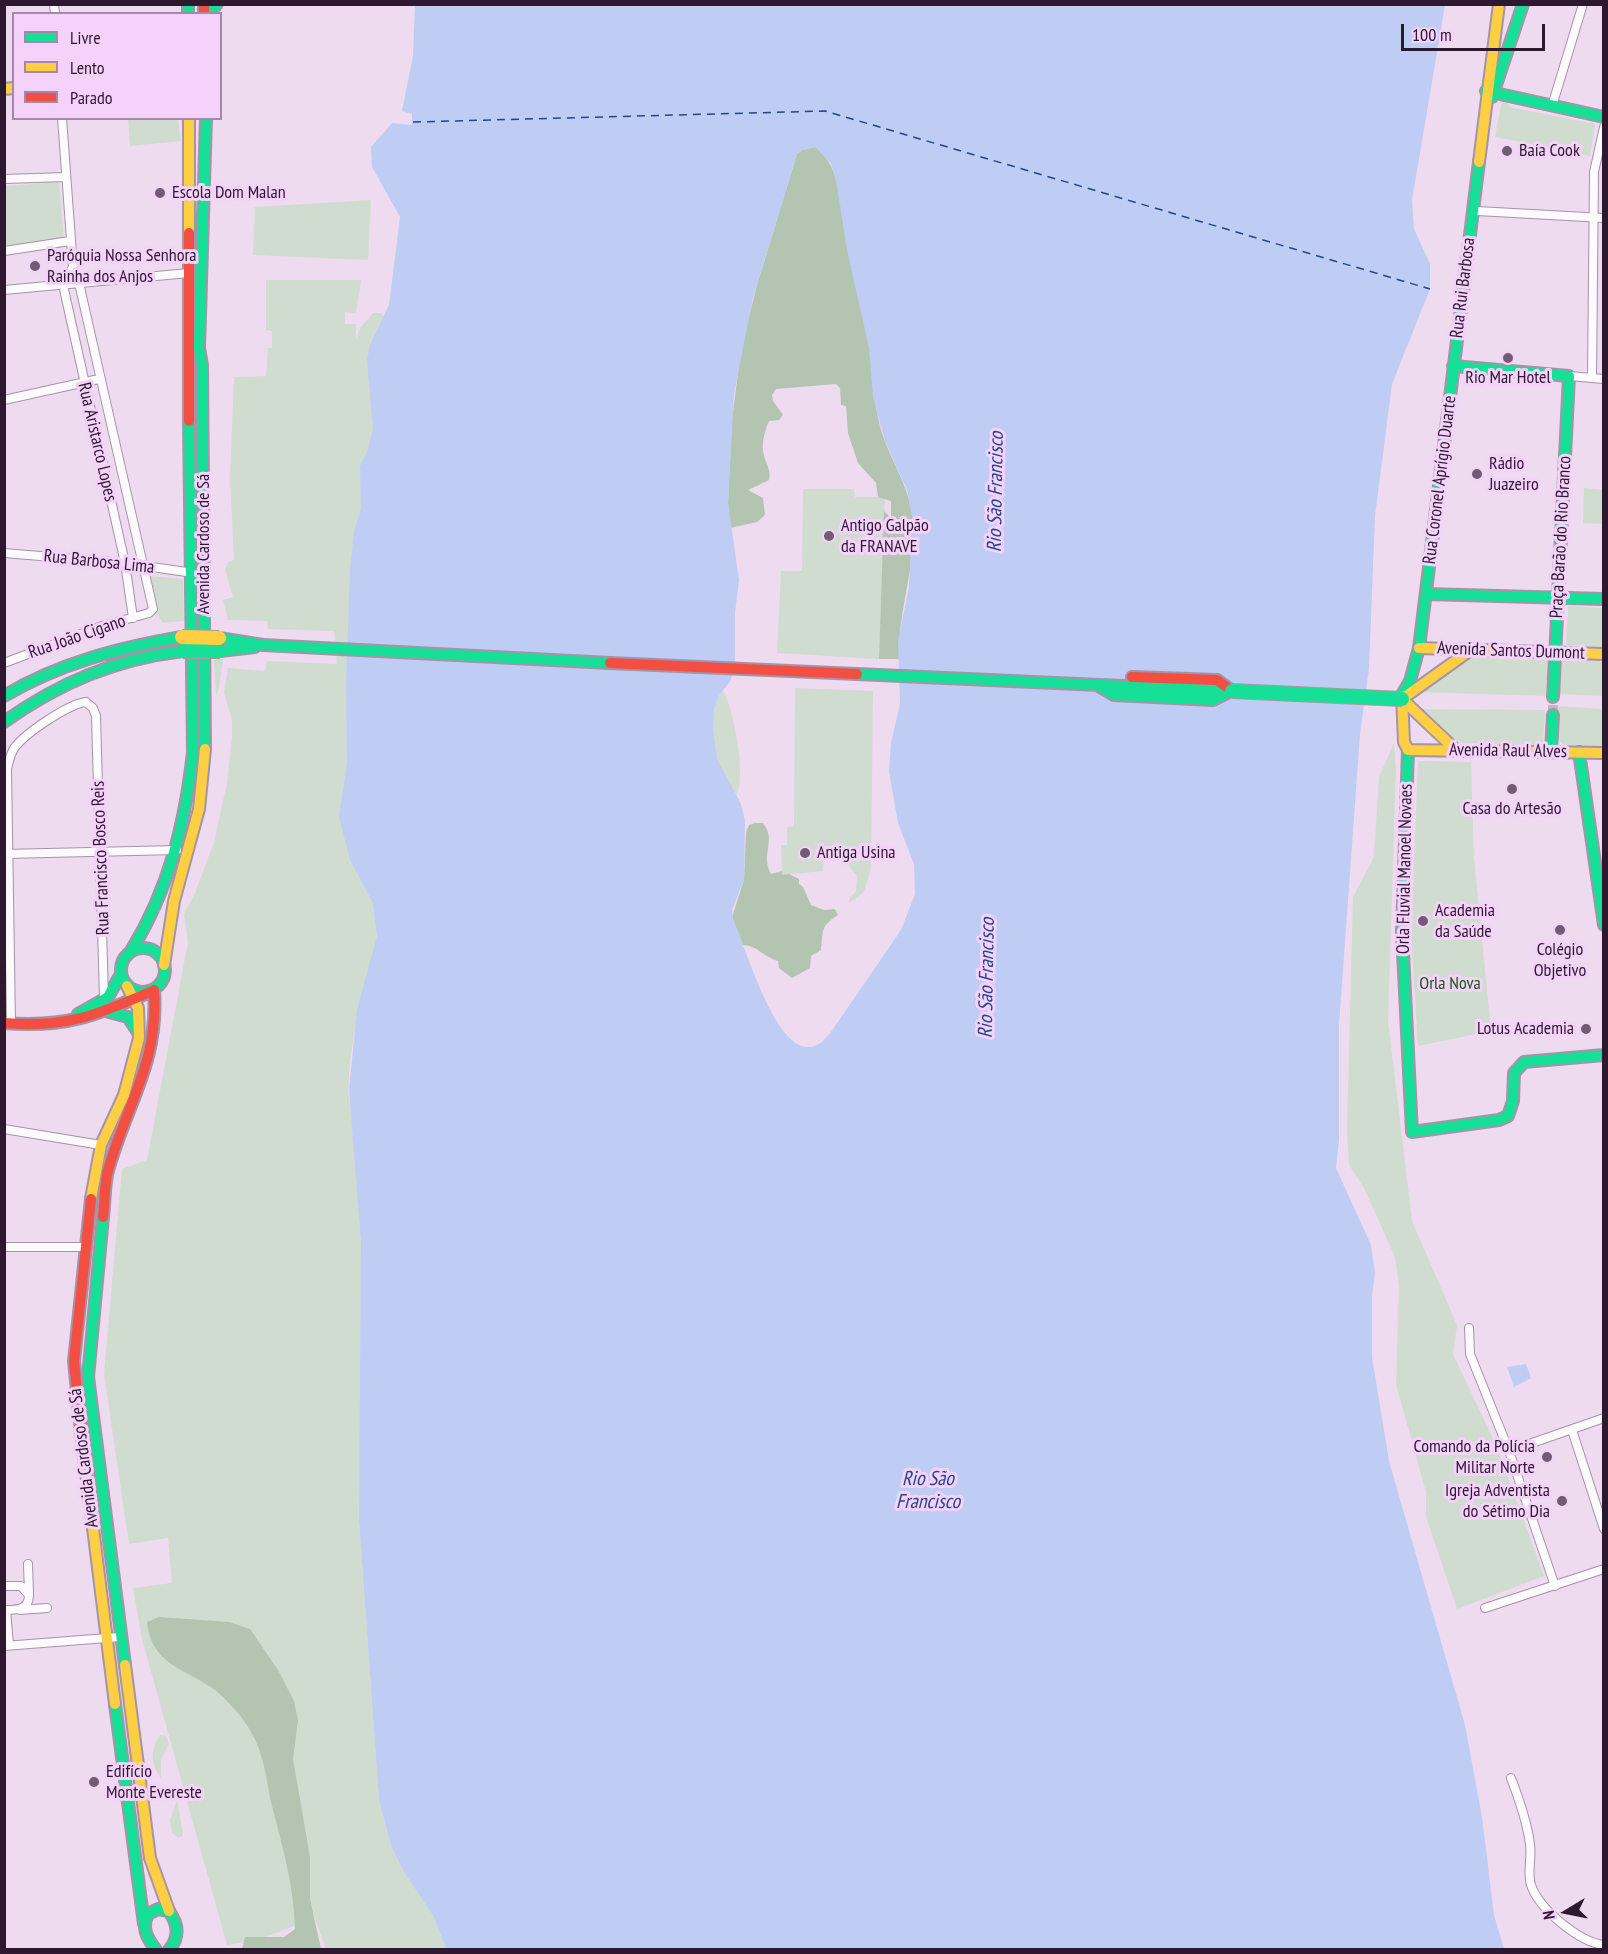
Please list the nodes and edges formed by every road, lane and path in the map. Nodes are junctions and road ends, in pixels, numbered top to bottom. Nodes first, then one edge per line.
1 (1499, 4) edge
2 (1523, 4) edge
3 (1583, 4) edge
4 (1490, 92) junction
5 (1552, 106) junction
6 (1604, 117) edge
7 (62, 120) edge
8 (189, 120) edge
9 (206, 120) edge
10 (1604, 128) edge
11 (66, 177) junction
12 (4, 179) edge
13 (1475, 211) junction
14 (1599, 218) edge
15 (70, 241) junction
16 (4, 251) edge
17 (73, 267) junction
18 (189, 273) junction
19 (79, 283) junction
20 (63, 285) junction
21 (4, 290) edge
22 (1453, 366) junction
23 (1569, 376) junction
24 (1592, 378) junction
25 (99, 379) junction
26 (1604, 379) edge
27 (83, 382) junction
28 (4, 400) edge
29 (4, 554) edge
30 (125, 563) junction
31 (145, 567) junction
32 (193, 573) junction
33 (1426, 594) junction
34 (1558, 597) junction
35 (1604, 599) edge
36 (149, 614) joint
37 (134, 618) junction
38 (182, 644) junction
39 (1419, 648) junction
40 (1472, 649) junction
41 (1554, 653) junction
42 (1604, 654) edge
43 (4, 663) edge
44 (1096, 684) junction
45 (1232, 691) junction
46 (4, 696) edge
47 (1402, 696) junction
48 (1553, 697) tunnel mouth
49 (17, 713) junction
50 (1553, 715) tunnel mouth
51 (4, 722) edge
52 (4, 727) edge
53 (1453, 749) junction
54 (1410, 750) junction
55 (1551, 752) junction
56 (1579, 752) junction
57 (1604, 753) edge
58 (101, 850) junction
59 (178, 850) junction
60 (6, 854) edge
61 (1604, 925) edge
62 (131, 951) junction
63 (164, 965) junction
64 (124, 980) junction
65 (152, 991) junction
66 (134, 999) junction
67 (105, 1006) junction
68 (8, 1019) edge
69 (139, 1034) junction
70 (1604, 1055) edge
71 (4, 1129) edge
72 (101, 1145) junction
73 (4, 1247) edge
74 (86, 1247) junction
75 (1469, 1328) dead end
76 (1604, 1418) edge
77 (1572, 1430) junction
78 (1509, 1451) junction
79 (1604, 1528) edge
80 (28, 1564) dead end
81 (1604, 1569) edge
82 (4, 1586) edge
83 (1555, 1586) junction
84 (29, 1595) junction
85 (47, 1608) dead end
86 (1485, 1608) dead end
87 (5, 1610) edge
88 (18, 1610) junction
89 (114, 1638) junction
90 (7, 1645) edge
91 (1510, 1778) dead end
92 (169, 1911) junction
93 (144, 1924) junction
94 (1604, 1945) edge
95 (174, 1946) edge
96 (156, 1950) edge

1 - 4 main road
2 - 4 main road
3 - 5 street
4 - 5 main road
4 - 13 main road, Rua Rui Barbosa
5 - 6 main road
7 - 11 street, Rua Aristarco Lopes
8 - 18 main road, Avenida Cardoso de Sá
9 - 63 main road, Avenida Cardoso de Sá
10 - 14 street
11 - 12 street
11 - 15 street, Rua Aristarco Lopes
13 - 14 street
13 - 22 main road, Rua Rui Barbosa
14 - 24 street
15 - 16 street
15 - 17 street, Rua Aristarco Lopes
17 - 19 street, Rua Aristarco Lopes
17 - 20 street
18 - 19 street
18 - 32 main road, Avenida Cardoso de Sá
19 - 20 street
19 - 25 street, Rua Aristarco Lopes
20 - 21 street
20 - 27 street, Rua Aristarco Lopes
22 - 23 main road
22 - 33 main road, Rua Coronel Aprígio Duarte
23 - 24 street
23 - 34 main road, Praça Barão do Rio Branco
24 - 26 street
25 - 27 street
25 - 31 street, Rua Aristarco Lopes
27 - 28 street
27 - 30 street, Rua Aristarco Lopes
29 - 30 street, Rua Barbosa Lima
30 - 31 street, Rua Barbosa Lima
30 - 37 street, Rua Aristarco Lopes
31 - 32 street, Rua Barbosa Lima
31 - 36 street, Rua Aristarco Lopes
32 - 59 main road, Avenida Cardoso de Sá
33 - 34 main road
33 - 39 main road, Rua Coronel Aprígio Duarte
34 - 35 main road
34 - 41 main road, Praça Barão do Rio Branco
36 - 37 street, Rua João Cigano
37 - 43 street, Rua João Cigano
38 - 44 main road, bridge
38 - 46 main road
38 - 49 main road
39 - 40 main road, Avenida Santos Dumont
39 - 47 main road, Rua Coronel Aprígio Duarte
40 - 41 main road, Avenida Santos Dumont
40 - 47 main road
41 - 42 main road, Avenida Santos Dumont
41 - 48 main road, Praça Barão do Rio Branco
44 - 45 main road
44 - 45 main road
45 - 47 main road, bridge
47 - 53 main road
47 - 54 main road, Orla Fluvial Manoel Novaes
49 - 51 main road
49 - 52 main road
50 - 55 main road
53 - 54 main road, Avenida Raul Alves
53 - 55 main road, Avenida Raul Alves
54 - 70 main road, Orla Fluvial Manoel Novaes
55 - 56 main road, Avenida Raul Alves
56 - 57 main road, Avenida Raul Alves
56 - 61 main road
58 - 59 street
58 - 60 street
58 - 60 street, Rua Francisco Bosco Reis
58 - 67 street, Rua Francisco Bosco Reis
59 - 62 main road, Avenida Cardoso de Sá
60 - 68 street
62 - 63 main road
62 - 64 main road
63 - 65 main road
64 - 65 main road
64 - 66 main road, Avenida Cardoso de Sá
64 - 67 main road
65 - 66 main road
65 - 89 main road, Avenida Cardoso de Sá
66 - 67 main road
66 - 69 main road, Avenida Cardoso de Sá
67 - 68 main road
67 - 69 main road
69 - 72 main road, Avenida Cardoso de Sá
71 - 72 street
72 - 74 main road, Avenida Cardoso de Sá
73 - 74 street
74 - 89 main road, Avenida Cardoso de Sá
75 - 78 street
76 - 77 street
77 - 78 street
77 - 79 street
78 - 83 street
80 - 84 street
81 - 83 street
82 - 84 street
83 - 86 street
84 - 88 street
85 - 88 street
87 - 88 street
87 - 90 street
89 - 90 street
89 - 92 main road, Avenida Cardoso de Sá
89 - 93 main road, Avenida Cardoso de Sá
91 - 94 street
92 - 93 main road
92 - 95 main road, Avenida Cardoso de Sá
93 - 96 main road, Avenida Cardoso de Sá

